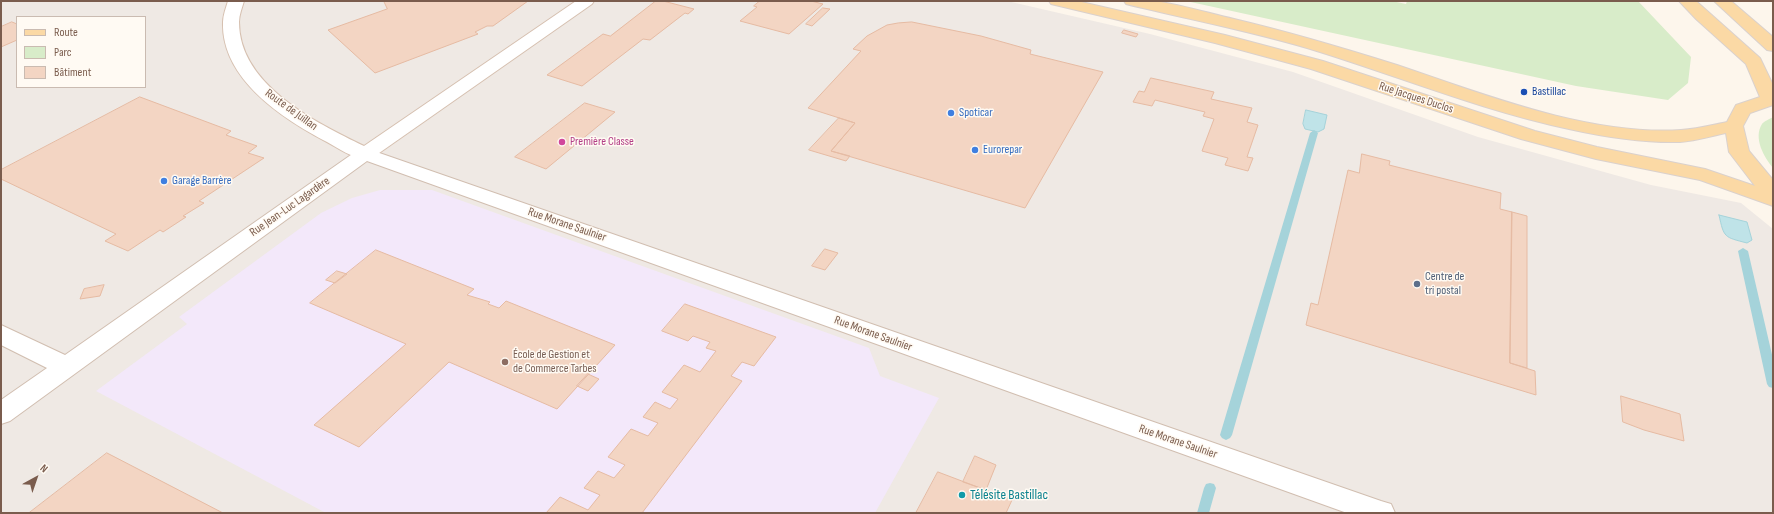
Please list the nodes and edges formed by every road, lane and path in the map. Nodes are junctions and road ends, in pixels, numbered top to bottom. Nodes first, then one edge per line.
1 (236, 1) edge
2 (1057, 1) edge
3 (1132, 1) edge
4 (1687, 1) edge
5 (1722, 1) edge
6 (583, 2) edge
7 (1773, 46) edge
8 (1771, 99) edge
9 (1734, 126) junction
10 (365, 154) junction
11 (1773, 189) edge
12 (1773, 198) edge
13 (1, 334) edge
14 (67, 367) junction
15 (1, 414) edge
16 (1381, 513) edge

1 - 10 street, Route de Juillan
2 - 12 main road, Rue Jacques Duclos
3 - 9 main road, Rue Jacques Duclos
4 - 8 main road
5 - 7 main road
6 - 10 street, Rue Jean-Luc Lagardère
8 - 9 main road
9 - 11 main road
10 - 14 street, Rue Jean-Luc Lagardère
10 - 16 street, Rue Morane Saulnier
13 - 14 street
14 - 15 street, Rue Jean-Luc Lagardère

